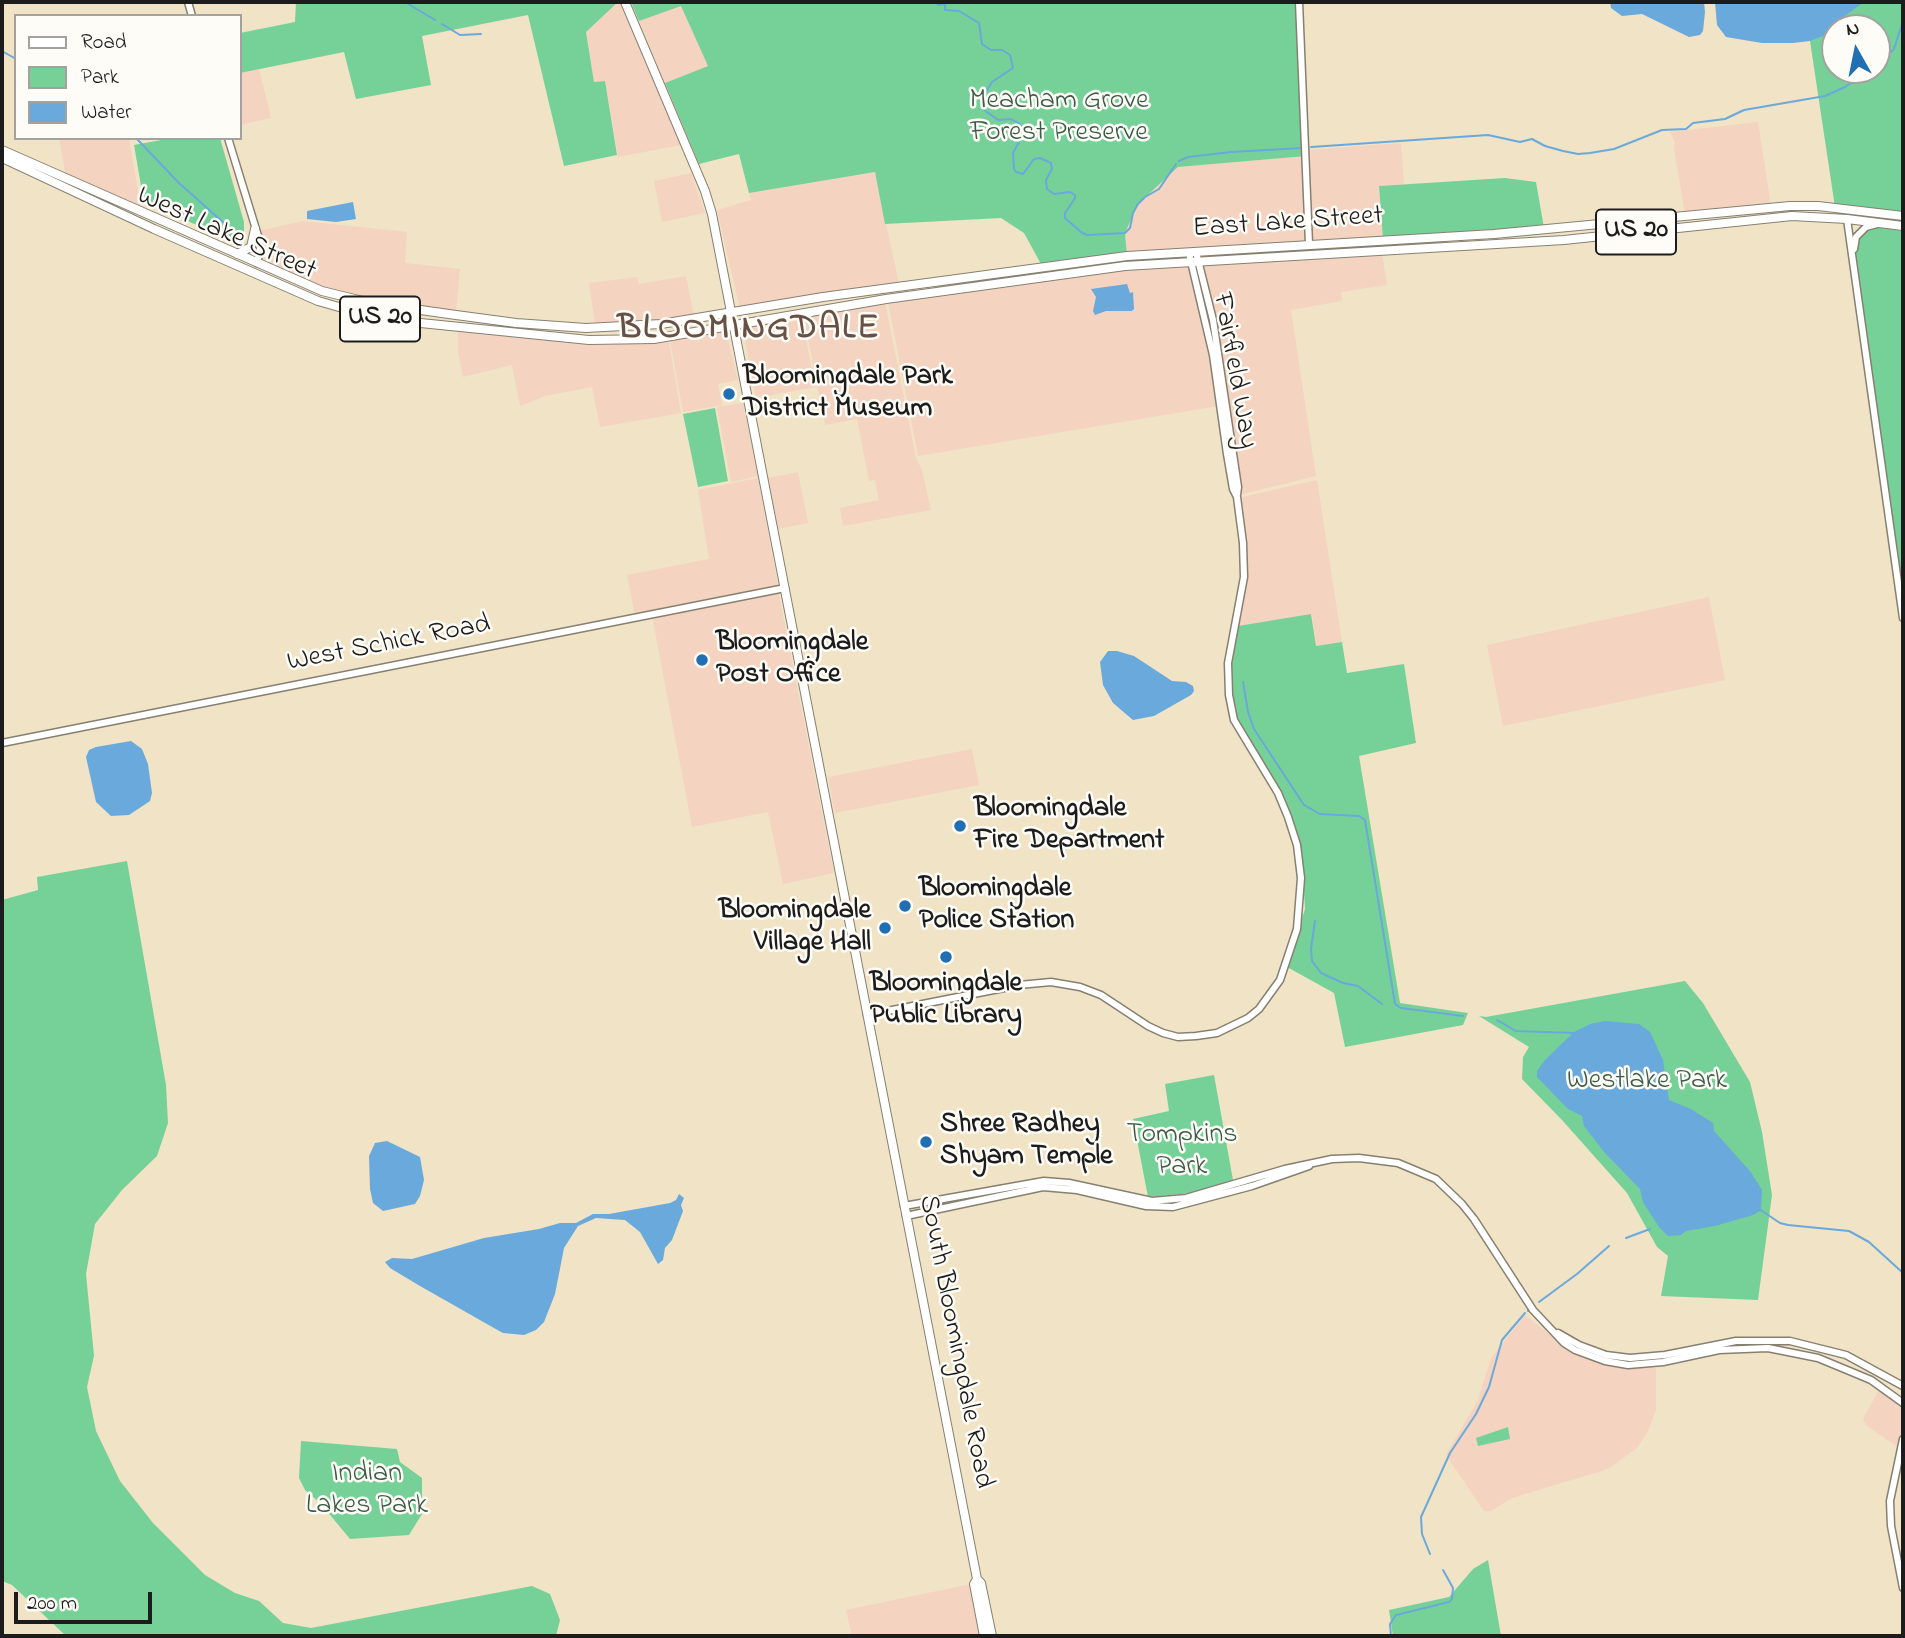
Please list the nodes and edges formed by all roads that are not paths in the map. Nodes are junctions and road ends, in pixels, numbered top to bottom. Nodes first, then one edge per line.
1 (625, 2) edge
2 (1299, 2) edge
3 (229, 140) edge
4 (2, 150) edge
5 (2, 158) edge
6 (1849, 209) junction
7 (1903, 216) edge
8 (1847, 219) junction
9 (1880, 223) junction
10 (1903, 226) edge
11 (255, 229) junction
12 (1310, 244) junction
13 (237, 254) junction
14 (1194, 257) junction
15 (1853, 258) junction
16 (257, 262) junction
17 (253, 272) junction
18 (899, 287) junction
19 (886, 299) junction
20 (731, 313) junction
21 (734, 326) junction
22 (785, 588) junction
23 (1903, 618) edge
24 (2, 743) edge
25 (867, 1014) junction
26 (1310, 1165) junction
27 (904, 1206) junction
28 (906, 1216) junction
29 (1547, 1326) junction
30 (1903, 1387) edge
31 (1903, 1403) edge
32 (1903, 1439) edge
33 (977, 1579) junction
34 (1903, 1588) edge
35 (984, 1636) edge
36 (992, 1636) edge

1 - 20 main road, South Bloomingdale Road
2 - 12 street
3 - 11 street
4 - 13 main road, West Lake Street / US 20
5 - 17 main road, West Lake Street / US 20
6 - 7 main road, US 20
6 - 8 main road
6 - 12 main road, East Lake Street / US 20
8 - 9 main road, US 20
8 - 14 main road, East Lake Street / US 20
8 - 15 street
9 - 10 main road, US 20
9 - 15 street
11 - 13 main road
11 - 16 street
12 - 14 main road, East Lake Street / US 20
13 - 16 main road, West Lake Street / US 20
14 - 18 main road, East Lake Street / US 20
14 - 19 main road, East Lake Street / US 20
14 - 25 street, Fairfield Way
15 - 23 street
16 - 17 main road
16 - 20 main road, West Lake Street / US 20
17 - 21 main road, West Lake Street / US 20
18 - 19 main road
18 - 20 main road, East Lake Street / US 20
19 - 21 main road, East Lake Street / US 20
20 - 21 main road, South Bloomingdale Road
21 - 22 main road, South Bloomingdale Road
22 - 24 street, West Schick Road
22 - 25 main road, South Bloomingdale Road
25 - 27 main road, South Bloomingdale Road
26 - 27 street
26 - 28 street
26 - 29 street
27 - 28 main road, South Bloomingdale Road
28 - 33 main road, South Bloomingdale Road
29 - 30 street
29 - 31 street
32 - 34 street
33 - 35 main road
33 - 36 main road, South Bloomingdale Road

